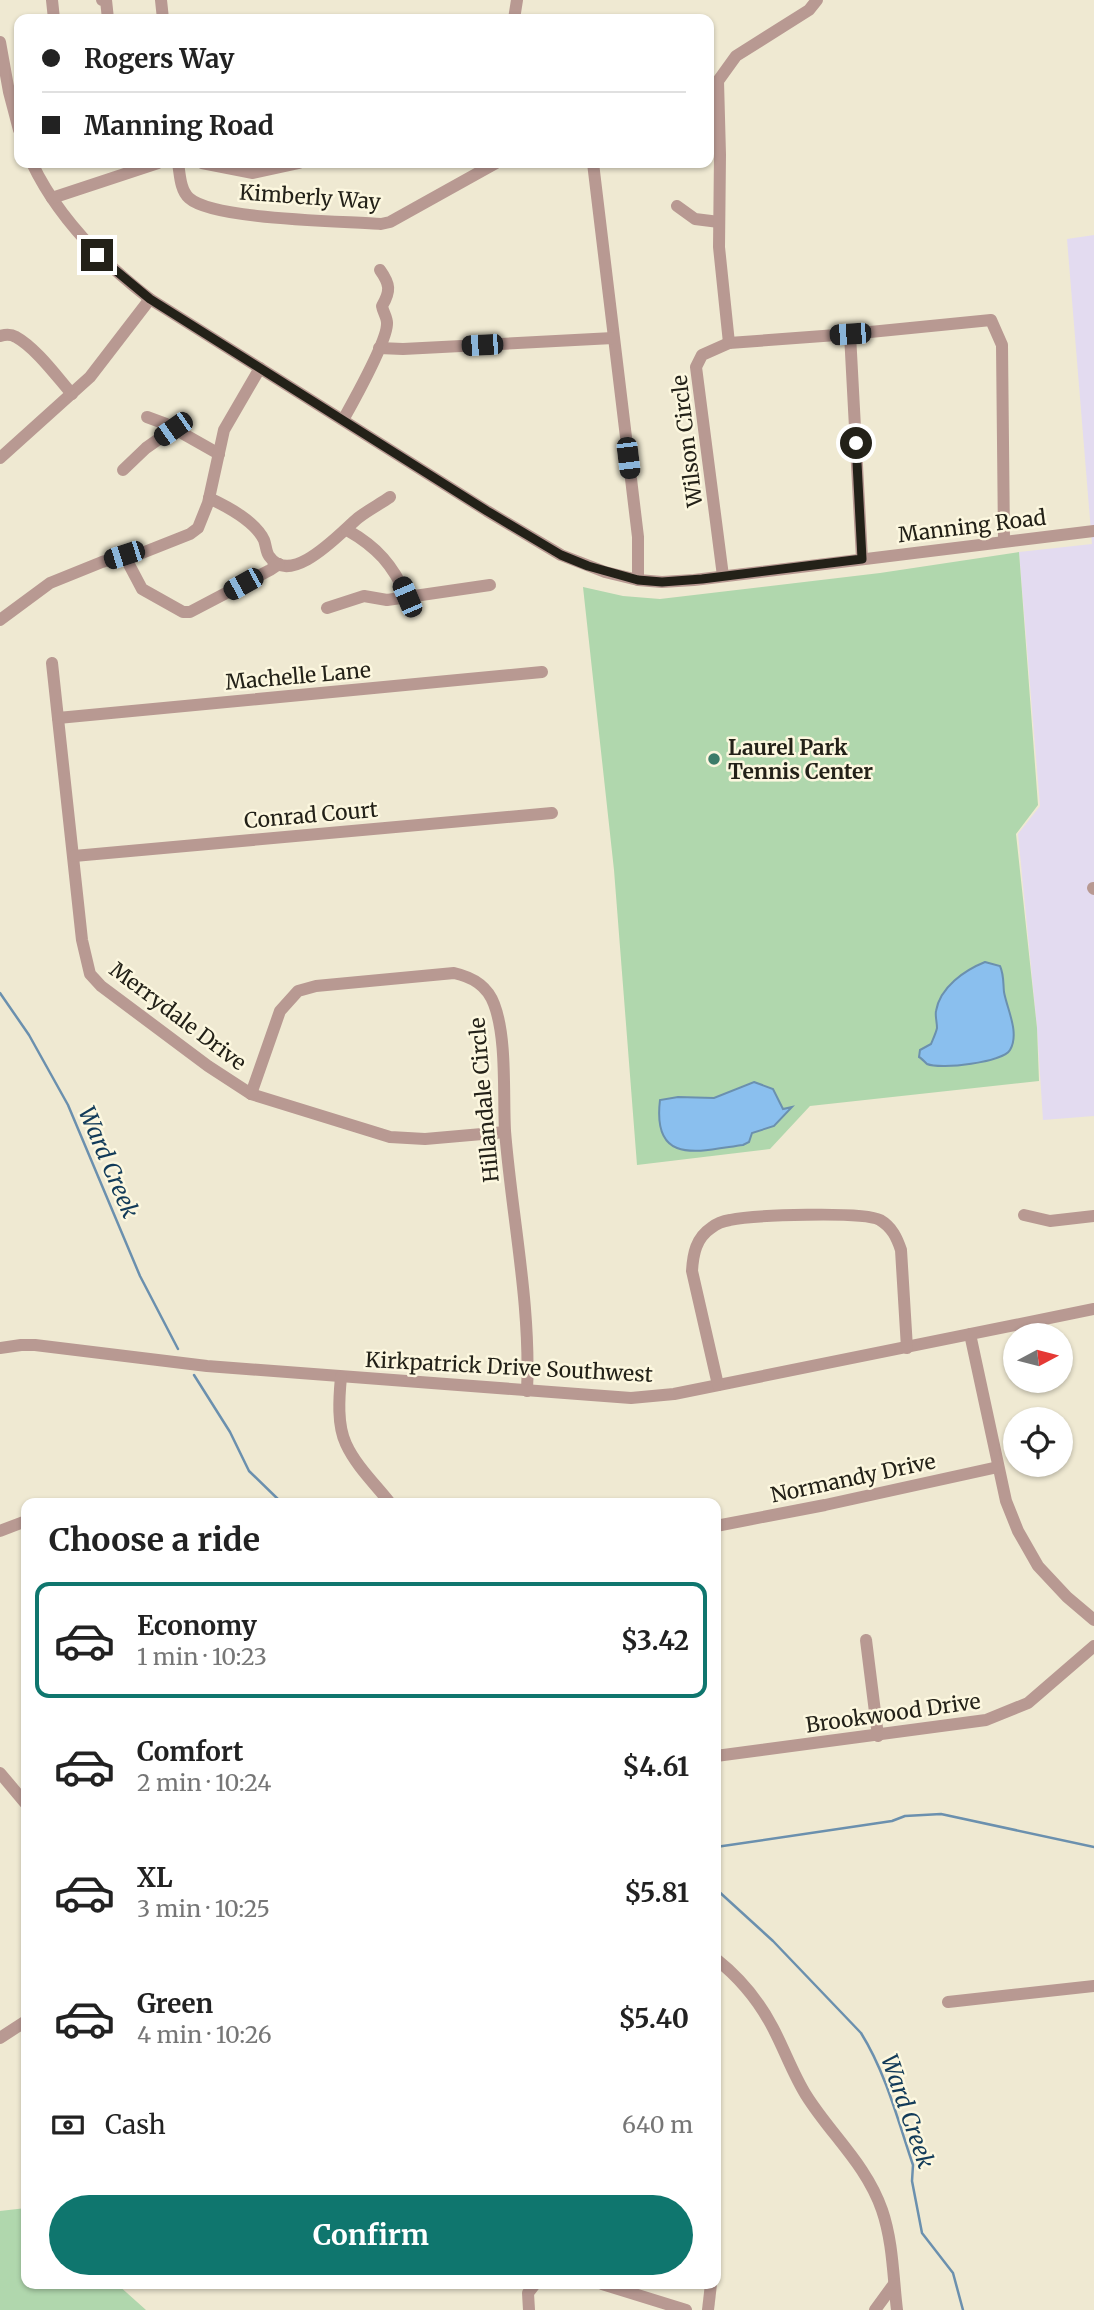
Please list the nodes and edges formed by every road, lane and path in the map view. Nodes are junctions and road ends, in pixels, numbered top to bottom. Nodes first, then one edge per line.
1 (817, 0) edge
2 (0, 41) edge
3 (714, 79) edge
4 (714, 91) edge
5 (14, 111) edge
6 (35, 168) edge
7 (143, 168) edge
8 (179, 168) edge
9 (228, 168) edge
10 (276, 168) edge
11 (487, 168) edge
12 (594, 168) edge
13 (52, 198) junction
14 (677, 206) dead end
15 (719, 222) junction
16 (380, 270) dead end
17 (150, 299) junction
18 (850, 334) junction
19 (0, 336) edge
20 (613, 338) junction
21 (729, 343) junction
22 (379, 348) junction
23 (260, 368) junction
24 (72, 394) junction
25 (147, 417) dead end
26 (343, 421) junction
27 (173, 429) junction
28 (219, 454) junction
29 (0, 458) edge
30 (123, 470) dead end
31 (390, 497) dead end
32 (209, 498) junction
33 (347, 530) junction
34 (1094, 531) edge
35 (1004, 540) junction
36 (124, 555) junction
37 (862, 559) junction
38 (279, 564) junction
39 (723, 576) junction
40 (638, 580) junction
41 (490, 584) dead end
42 (407, 597) junction
43 (327, 608) dead end
44 (0, 620) edge
45 (52, 663) dead end
46 (542, 672) dead end
47 (58, 718) junction
48 (551, 813) dead end
49 (74, 856) junction
50 (251, 1094) junction
51 (505, 1132) junction
52 (1024, 1215) dead end
53 (1094, 1216) edge
54 (1094, 1308) edge
55 (970, 1334) junction
56 (0, 1348) edge
57 (907, 1348) junction
58 (341, 1377) junction
59 (718, 1385) junction
60 (527, 1391) junction
61 (998, 1467) junction
62 (386, 1498) edge
63 (21, 1523) edge
64 (721, 1524) edge
65 (0, 1531) edge
66 (1094, 1620) edge
67 (866, 1640) dead end
68 (1094, 1646) edge
69 (878, 1736) junction
70 (721, 1755) edge
71 (0, 1773) edge
72 (21, 1798) edge
73 (721, 1964) edge
74 (1094, 1986) edge
75 (948, 2002) dead end
76 (21, 2024) edge
77 (0, 2038) edge
78 (894, 2284) junction
79 (529, 2289) edge
80 (618, 2289) edge
81 (710, 2289) edge
82 (528, 2310) edge
83 (686, 2310) edge
84 (708, 2310) edge
85 (875, 2310) edge
86 (897, 2310) edge

1 - 3 street
2 - 5 street
4 - 15 street
6 - 13 street, Manning Road
7 - 13 street
8 - 11 street, Kimberly Way
9 - 10 street, Kimberly Way
12 - 20 street
13 - 17 street, Manning Road
14 - 15 street
15 - 21 street
16 - 22 street
17 - 23 street, Manning Road
17 - 24 street
18 - 21 street, Wilson Circle
18 - 35 street, Wilson Circle
18 - 37 street
19 - 24 street
20 - 22 street
20 - 40 street
21 - 39 street, Wilson Circle
22 - 26 street
23 - 26 street, Manning Road
23 - 28 street
24 - 29 street
25 - 27 street
26 - 40 street, Manning Road
27 - 28 street
27 - 30 street
28 - 32 street
31 - 33 street
32 - 36 street
32 - 38 street
33 - 38 street
33 - 42 street
34 - 35 street, Manning Road
35 - 37 street, Manning Road
36 - 38 street
36 - 44 street
37 - 39 street, Manning Road
39 - 40 street, Manning Road
41 - 42 street
42 - 43 street
45 - 47 street, Merrydale Drive
46 - 47 street, Machelle Lane
47 - 49 street, Merrydale Drive
48 - 49 street, Conrad Court
49 - 50 street, Merrydale Drive
50 - 51 street, Merrydale Drive
50 - 51 street, Hillandale Circle
51 - 60 street, Hillandale Circle
52 - 53 street
54 - 55 street, Kirkpatrick Drive Southwest
55 - 57 street, Kirkpatrick Drive Southwest
55 - 61 street
56 - 58 street, Kirkpatrick Drive Southwest
57 - 59 street, Kirkpatrick Drive Southwest
57 - 59 street
58 - 60 street, Kirkpatrick Drive Southwest
58 - 62 street
59 - 60 street, Kirkpatrick Drive Southwest
61 - 64 street, Normandy Drive
61 - 66 street
63 - 65 street
67 - 69 street
68 - 69 street, Brookwood Drive
69 - 70 street, Brookwood Drive
71 - 72 street
73 - 78 street
74 - 75 street
76 - 77 street
78 - 85 street
78 - 86 street
79 - 82 street
80 - 83 street
81 - 84 street

